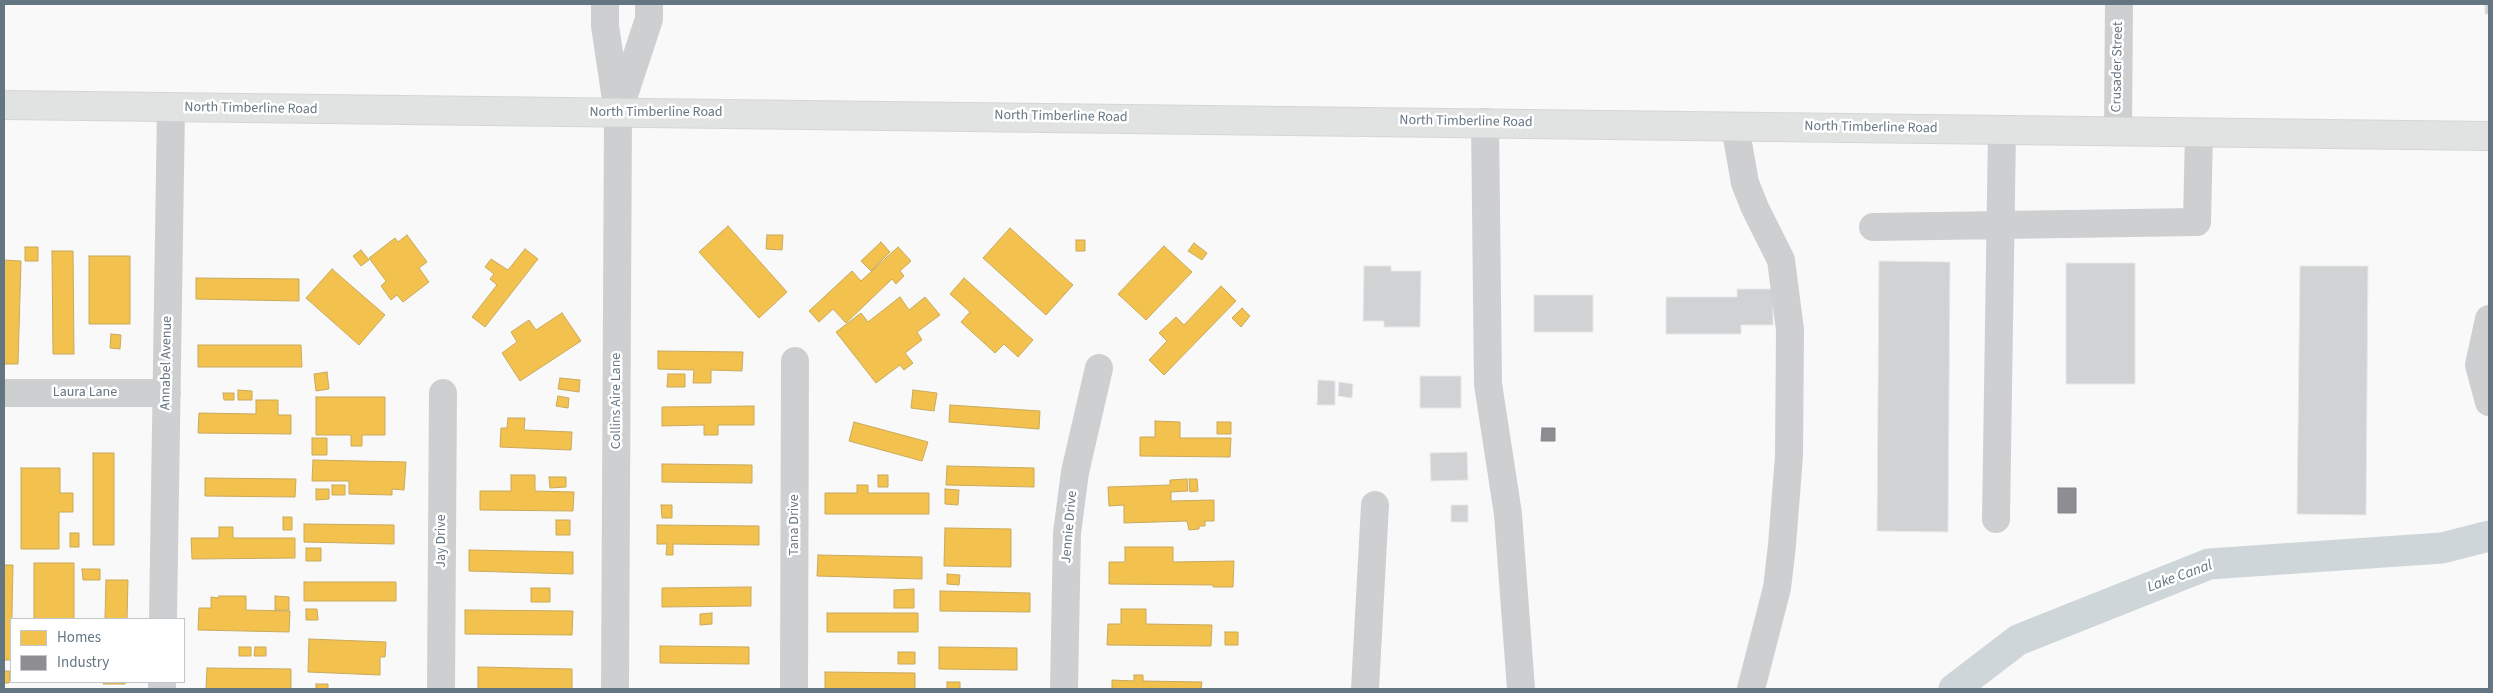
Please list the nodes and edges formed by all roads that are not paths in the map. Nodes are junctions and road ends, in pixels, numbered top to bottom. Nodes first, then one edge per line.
1 (605, 4) edge
2 (649, 4) edge
3 (2119, 4) edge
4 (4, 105) edge
5 (171, 108) junction
6 (618, 113) junction
7 (1485, 122) junction
8 (1735, 126) junction
9 (2002, 130) junction
10 (2118, 131) junction
11 (2199, 132) junction
12 (2489, 136) edge
13 (2000, 225) junction
14 (1873, 227) dead end
15 (2489, 319) edge
16 (795, 361) dead end
17 (1099, 368) dead end
18 (4, 393) edge
19 (166, 393) junction
20 (443, 393) dead end
21 (2489, 402) edge
22 (1374, 505) dead end
23 (1996, 519) dead end
24 (163, 618) edge
25 (441, 689) edge
26 (615, 689) edge
27 (794, 689) edge
28 (1064, 689) edge
29 (1365, 689) edge
30 (1521, 689) edge
31 (1751, 689) edge

1 - 6 street
2 - 6 street
3 - 10 street, Crusader Street
4 - 5 main road, North Timberline Road
5 - 6 main road, North Timberline Road
5 - 19 street, Annabel Avenue
6 - 7 main road, North Timberline Road
6 - 26 street, Collins Aire Lane
7 - 8 main road, North Timberline Road
7 - 30 street
8 - 9 main road, North Timberline Road
8 - 31 street
9 - 10 main road, North Timberline Road
9 - 13 street
10 - 11 main road, North Timberline Road
11 - 12 main road, North Timberline Road
11 - 13 street
13 - 14 street
13 - 23 street
15 - 21 street
16 - 27 street, Tana Drive
17 - 28 street, Jennie Drive
18 - 19 street, Laura Lane
19 - 24 street, Annabel Avenue
20 - 25 street, Jay Drive
22 - 29 street

